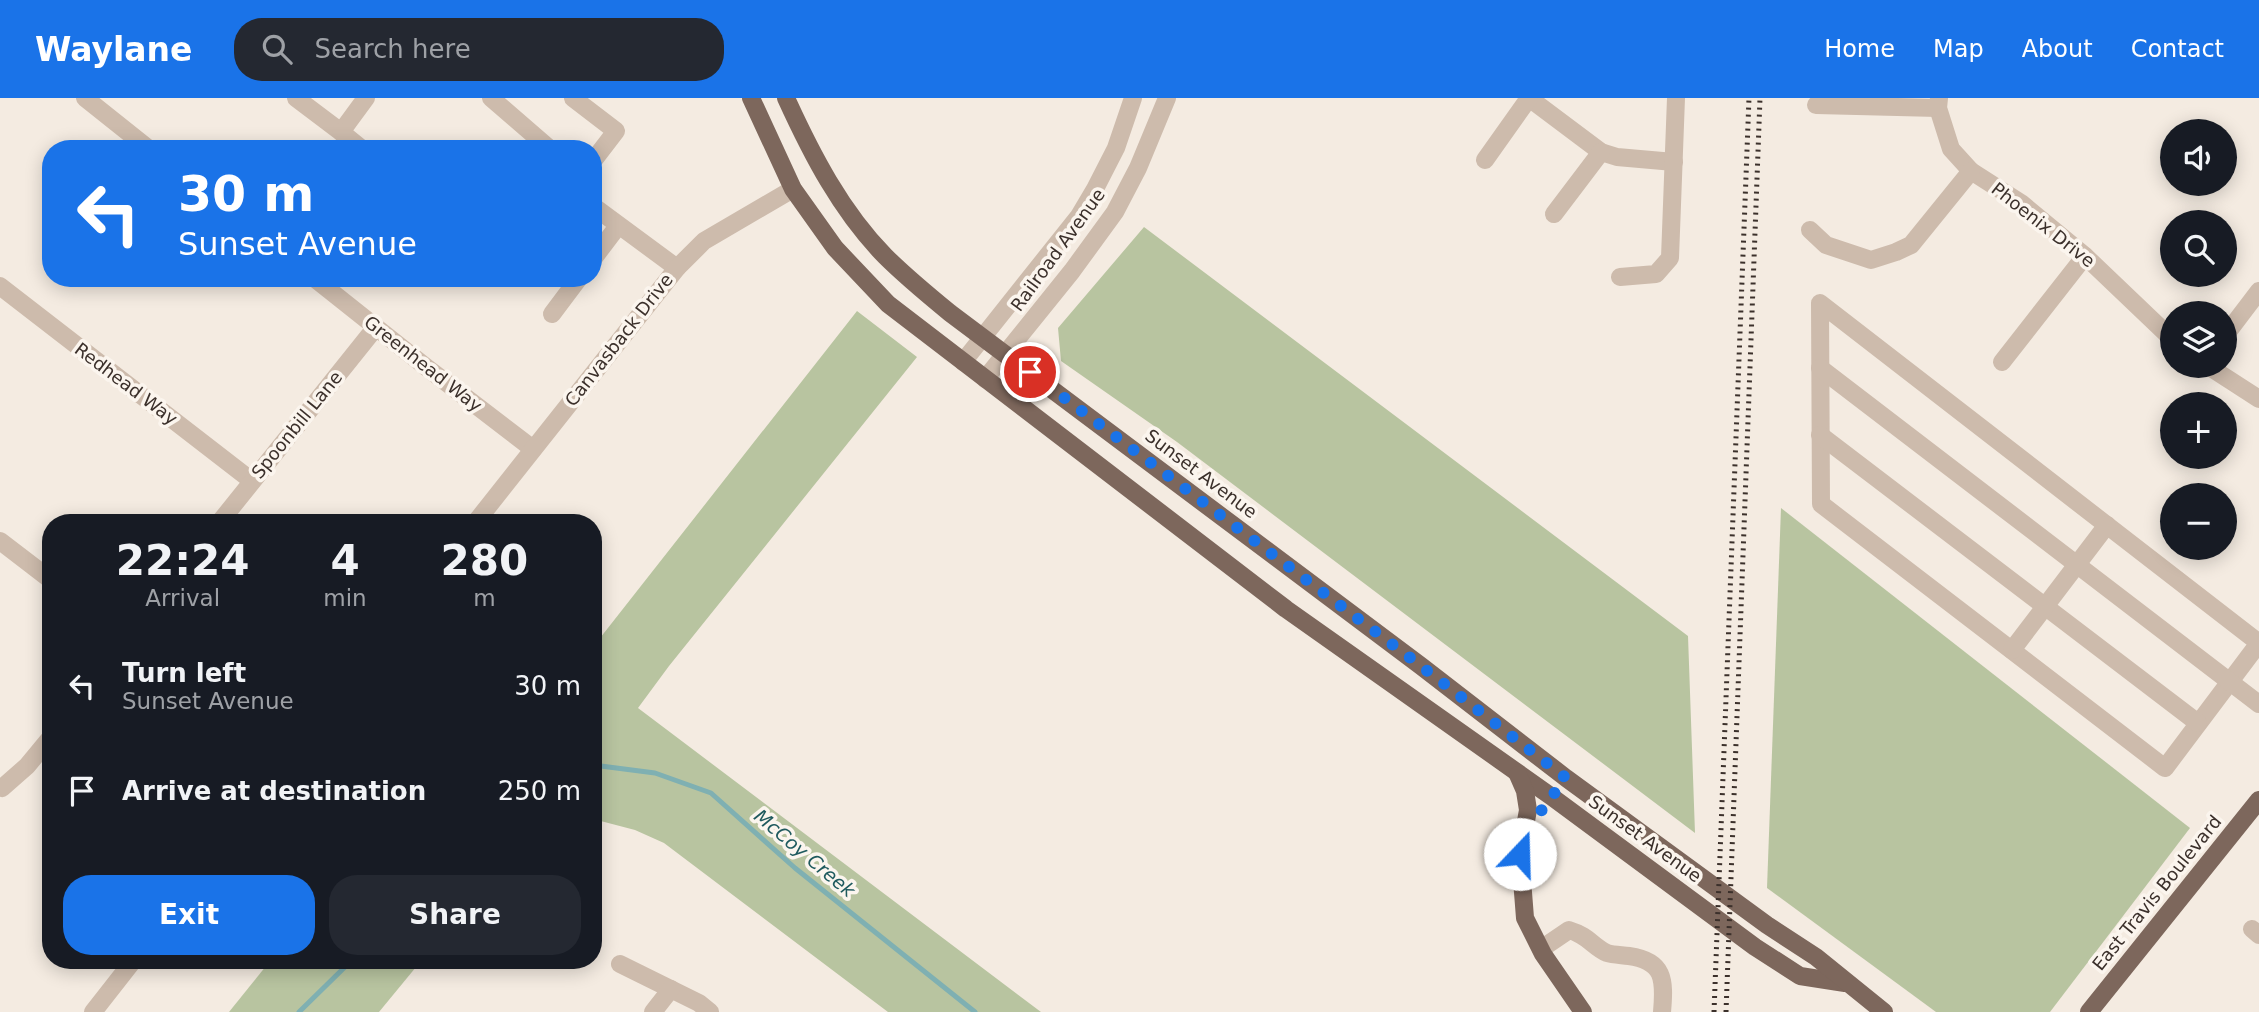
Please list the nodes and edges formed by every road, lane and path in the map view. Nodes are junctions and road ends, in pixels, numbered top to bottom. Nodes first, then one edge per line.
1 (85, 98) edge
2 (296, 98) edge
3 (366, 98) edge
4 (573, 98) edge
5 (751, 98) edge
6 (786, 98) edge
7 (1133, 98) edge
8 (1167, 98) edge
9 (1529, 98) edge
10 (1676, 98) edge
11 (493, 99) edge
12 (1938, 103) edge
13 (1816, 105) dead end
14 (341, 132) junction
15 (138, 140) edge
16 (351, 140) edge
17 (540, 140) edge
18 (602, 149) edge
19 (1601, 152) junction
20 (1485, 160) dead end
21 (1674, 162) junction
22 (1971, 171) junction
23 (793, 189) junction
24 (602, 213) edge
25 (1554, 215) dead end
26 (618, 226) junction
27 (1810, 230) dead end
28 (602, 248) edge
29 (2085, 256) junction
30 (677, 268) junction
31 (1620, 276) dead end
32 (0, 286) edge
33 (325, 287) edge
34 (572, 287) edge
35 (2259, 291) edge
36 (552, 314) dead end
37 (2237, 320) edge
38 (376, 327) junction
39 (2160, 328) edge
40 (983, 337) junction
41 (1006, 354) junction
42 (963, 362) junction
43 (2002, 362) dead end
44 (1820, 368) junction
45 (2227, 378) edge
46 (985, 379) junction
47 (2259, 399) edge
48 (1821, 435) junction
49 (533, 449) junction
50 (252, 481) junction
51 (226, 514) edge
52 (482, 514) edge
53 (2106, 525) junction
54 (0, 541) edge
55 (2078, 565) junction
56 (42, 573) edge
57 (2046, 607) junction
58 (2259, 643) edge
59 (2012, 650) junction
60 (2230, 680) junction
61 (2259, 704) edge
62 (2198, 723) junction
63 (42, 748) edge
64 (1518, 775) junction
65 (1566, 778) junction
66 (0, 787) edge
67 (1552, 797) junction
68 (2259, 800) edge
69 (1525, 835) junction
70 (1541, 949) junction
71 (620, 964) dead end
72 (127, 969) edge
73 (1847, 984) junction
74 (670, 989) junction
75 (93, 1012) edge
76 (653, 1012) edge
77 (710, 1012) edge
78 (1583, 1012) edge
79 (1662, 1012) edge
80 (1884, 1012) edge
81 (2089, 1012) edge

1 - 15 street
2 - 14 street
3 - 14 street
4 - 18 street
5 - 23 main road, Sunset Avenue
6 - 40 main road, Sunset Avenue
7 - 40 street, Railroad Avenue
8 - 41 street, Railroad Avenue
9 - 19 street
9 - 20 street
10 - 21 street
11 - 17 street
12 - 13 street
12 - 22 street, Phoenix Drive
14 - 16 street
19 - 21 street
19 - 25 street
21 - 31 street
22 - 27 street
22 - 29 street, Phoenix Drive
23 - 30 street, Canvasback Drive
23 - 42 main road, Sunset Avenue
24 - 26 street
26 - 28 street
26 - 30 street
29 - 39 street, Phoenix Drive
29 - 43 street
30 - 49 street, Canvasback Drive
32 - 50 street, Redhead Way
33 - 38 street, Greenhead Way
34 - 36 street
35 - 37 street
38 - 49 street, Greenhead Way
38 - 50 street, Spoonbill Lane
40 - 41 main road, Sunset Avenue
40 - 42 street, Railroad Avenue
41 - 46 street, Railroad Avenue
41 - 65 main road, Sunset Avenue
42 - 46 main road, Sunset Avenue
44 - 48 street
44 - 53 street
44 - 55 street
45 - 47 street
46 - 64 main road, Sunset Avenue
48 - 57 street
48 - 59 street
49 - 52 street, Canvasback Drive
50 - 51 street, Spoonbill Lane
53 - 55 street
53 - 58 street
54 - 56 street
55 - 57 street
55 - 60 street
57 - 59 street
57 - 62 street
58 - 60 street
59 - 62 street
60 - 61 street
60 - 62 street
63 - 66 street
64 - 67 main road, Sunset Avenue
64 - 69 main road
65 - 67 main road
65 - 73 main road, Sunset Avenue
67 - 69 main road
67 - 73 main road, Sunset Avenue
68 - 81 main road, East Travis Boulevard
69 - 70 main road
70 - 78 main road
70 - 79 street
71 - 74 street
72 - 75 street
73 - 80 main road, Sunset Avenue
74 - 76 street
74 - 77 street

